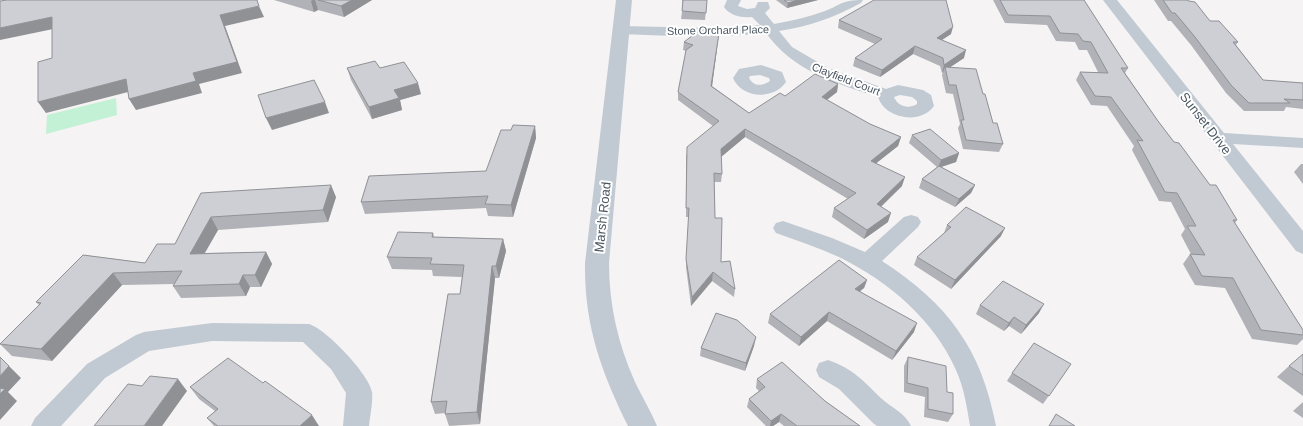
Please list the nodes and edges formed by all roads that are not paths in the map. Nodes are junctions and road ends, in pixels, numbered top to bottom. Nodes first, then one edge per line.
1 (624, 0) edge
2 (734, 0) edge
3 (856, 0) edge
4 (1110, 0) edge
5 (756, 6) edge
6 (621, 30) junction
7 (771, 30) junction
8 (804, 62) junction
9 (774, 74) dead end
10 (887, 95) dead end
11 (1218, 138) junction
12 (1303, 143) edge
13 (911, 222) dead end
14 (783, 228) dead end
15 (1303, 246) edge
16 (867, 263) junction
17 (828, 370) dead end
18 (44, 426) edge
19 (356, 426) edge
20 (643, 426) edge
21 (898, 426) edge
22 (983, 426) edge

1 - 6 street, Marsh Road
2 - 5 street, Clayfield Court
3 - 7 street, Stone Orchard Place
4 - 11 street, Sunset Drive
5 - 7 street, Clayfield Court
6 - 7 street, Stone Orchard Place
6 - 20 street, Marsh Road
7 - 8 street, Clayfield Court
8 - 9 street
8 - 10 street, Clayfield Court
11 - 12 street
11 - 15 street, Sunset Drive
13 - 16 street
14 - 16 street
16 - 22 street
17 - 21 street
18 - 19 street

